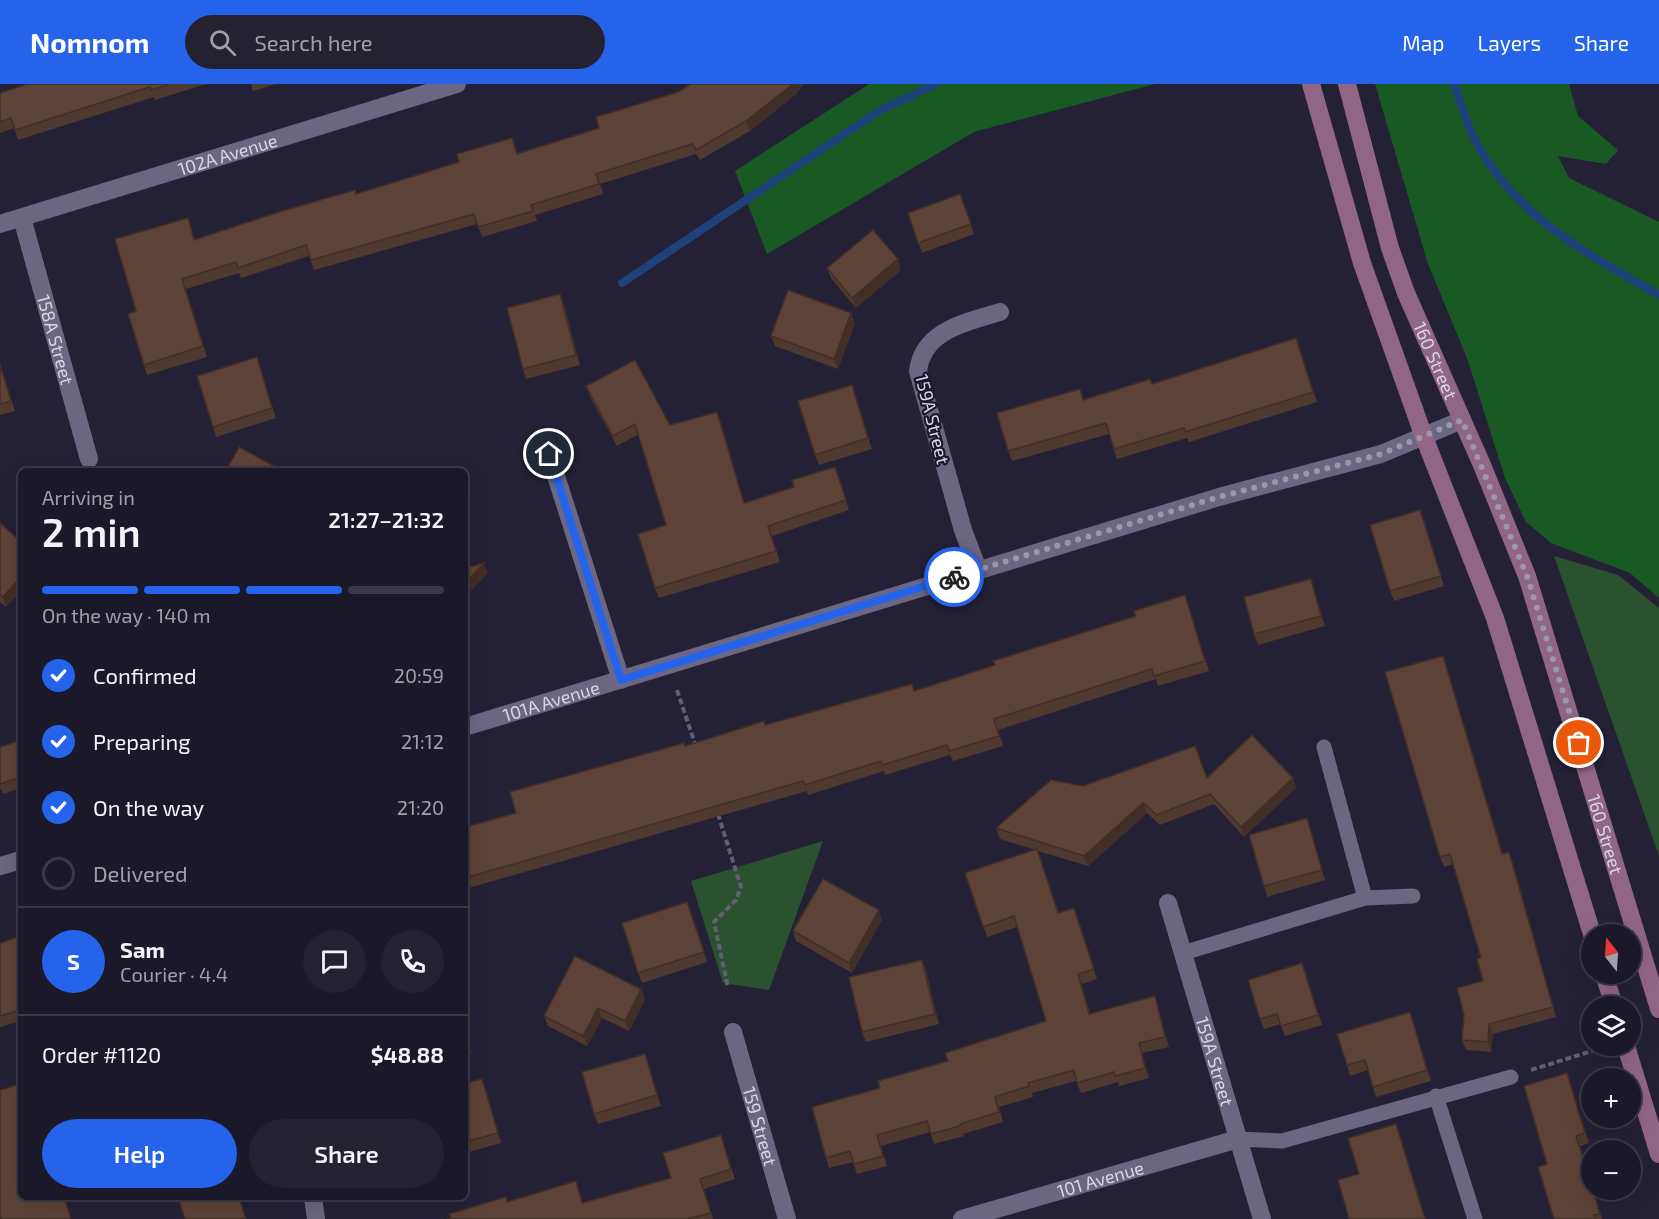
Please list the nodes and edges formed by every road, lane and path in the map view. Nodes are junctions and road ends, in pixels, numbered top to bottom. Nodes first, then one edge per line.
1 (457, 84) edge
2 (1311, 84) edge
3 (1347, 84) edge
4 (407, 90) edge
5 (22, 218) junction
6 (0, 224) edge
7 (1000, 312) dead end
8 (1462, 420) junction
9 (1424, 437) junction
10 (549, 454) dead end
11 (89, 459) dead end
12 (978, 570) junction
13 (621, 680) junction
14 (678, 690) dead end
15 (468, 726) edge
16 (1324, 747) dead end
17 (699, 757) edge
18 (717, 813) edge
19 (18, 861) edge
20 (0, 866) edge
21 (1413, 896) dead end
22 (1365, 898) junction
23 (1168, 903) dead end
24 (1589, 924) edge
25 (1183, 953) junction
26 (728, 988) dead end
27 (1659, 1008) edge
28 (733, 1032) dead end
29 (1581, 1054) edge
30 (1629, 1056) edge
31 (1510, 1077) joint
32 (1436, 1096) junction
33 (1239, 1140) junction
34 (1659, 1154) edge
35 (313, 1200) edge
36 (316, 1219) edge
37 (787, 1219) edge
38 (962, 1219) edge
39 (1262, 1219) edge
40 (1474, 1219) edge

1 - 4 street, 102A Avenue
2 - 9 main road, 160 Street
3 - 8 main road, 160 Street
4 - 5 street, 102A Avenue
5 - 6 street, 102A Avenue
5 - 11 street, 158A Street
7 - 12 street, 159A Street
8 - 9 street, 101A Avenue
8 - 27 main road, 160 Street
9 - 12 street, 101A Avenue
9 - 24 main road, 160 Street
10 - 13 street
12 - 13 street, 101A Avenue
13 - 15 street, 101A Avenue
14 - 17 path
16 - 22 lane
18 - 26 path
19 - 20 street
21 - 22 lane
22 - 25 lane
23 - 25 street, 159A Street
25 - 33 street, 159A Street
28 - 37 street, 159 Street
29 - 31 path
30 - 34 main road
31 - 32 lane
32 - 33 lane
32 - 40 lane
33 - 38 street, 101 Avenue
33 - 39 street, 159A Street
35 - 36 street

